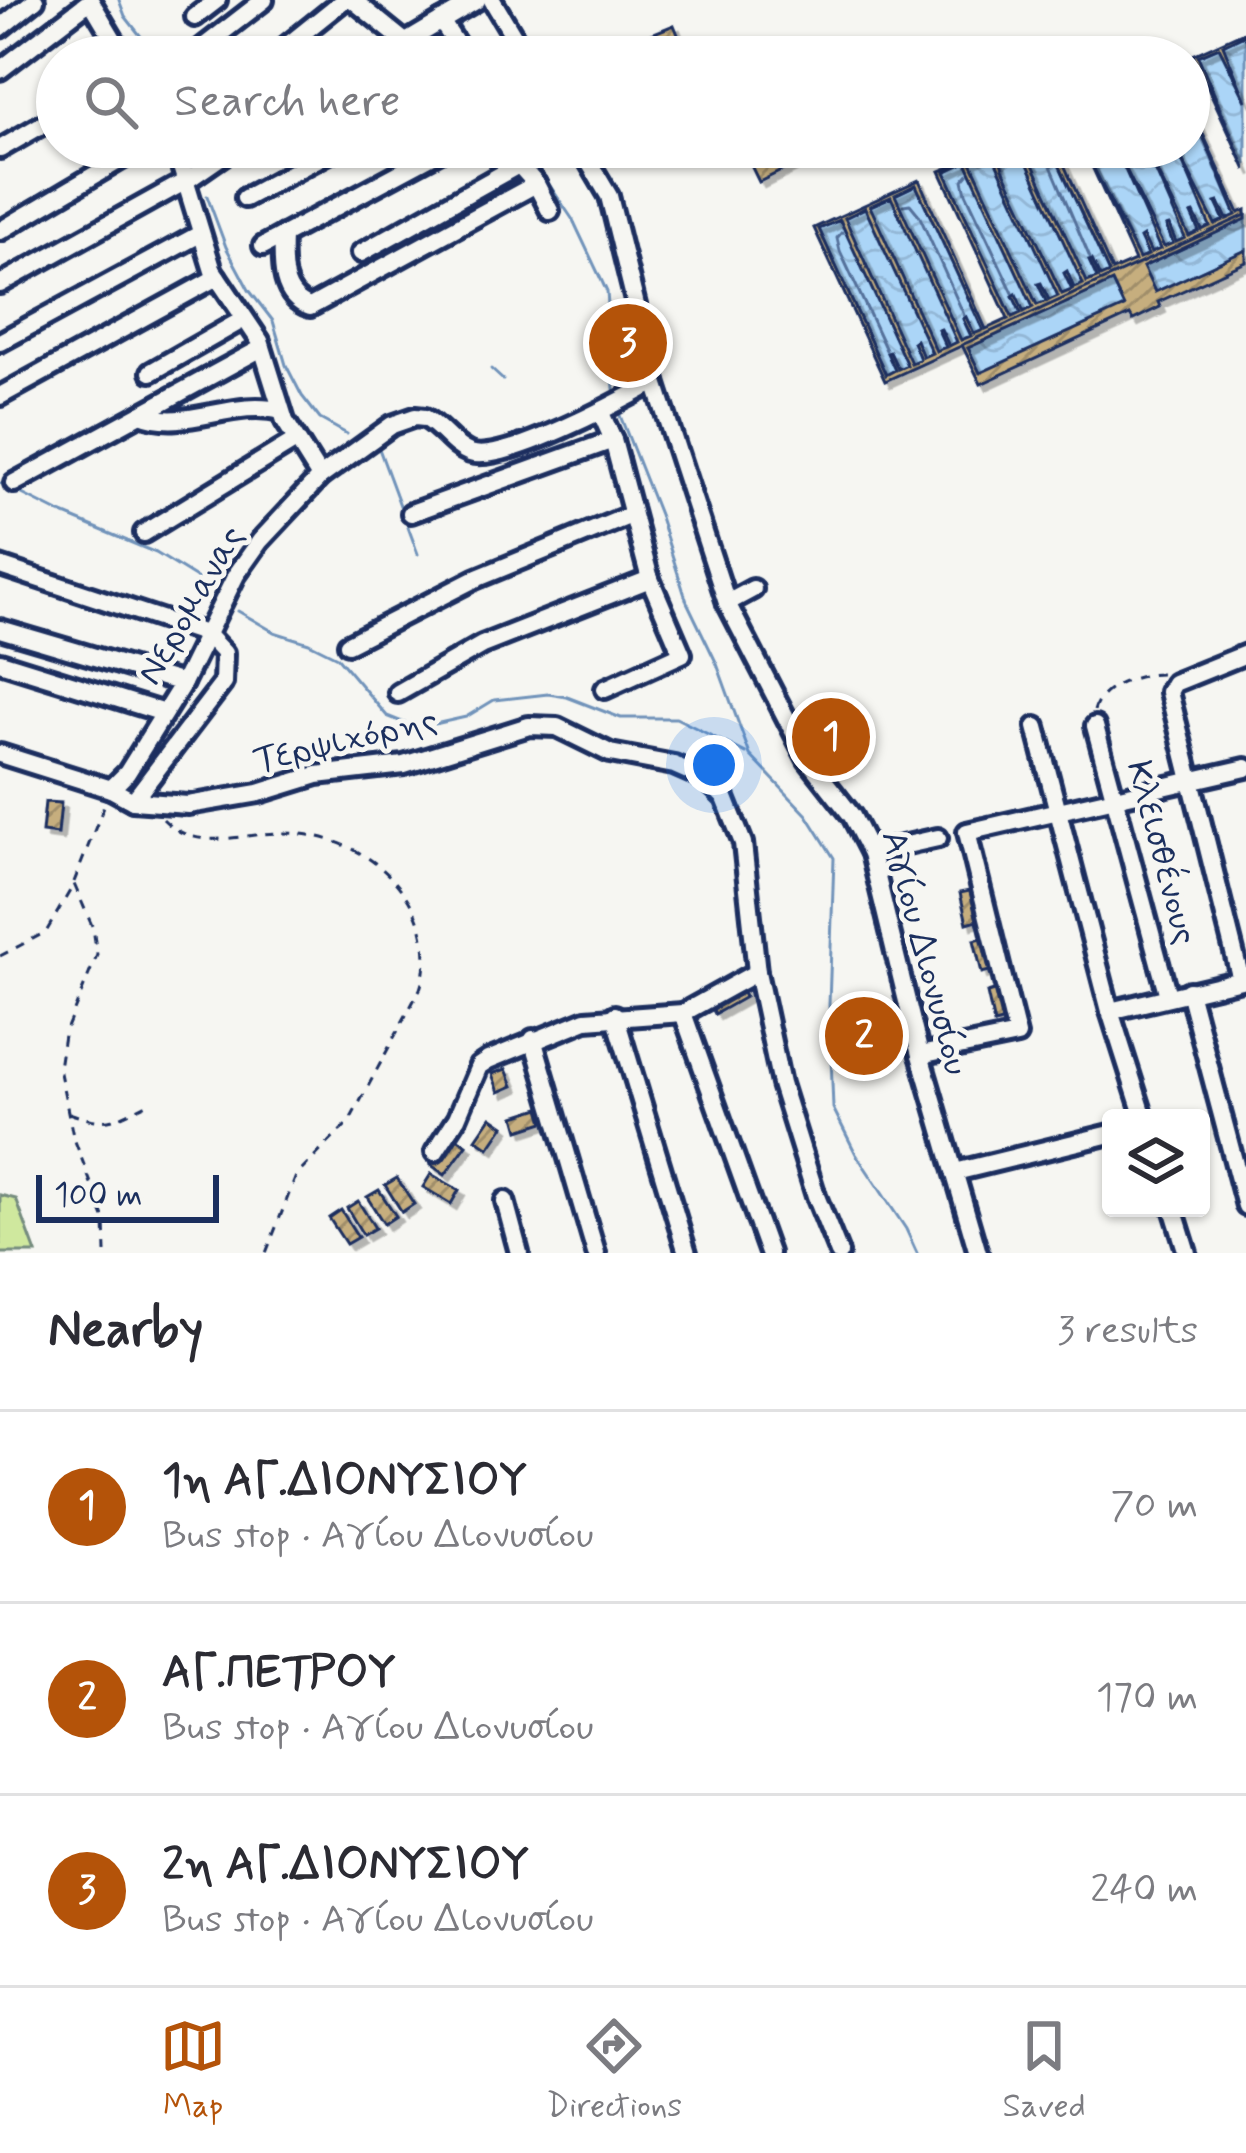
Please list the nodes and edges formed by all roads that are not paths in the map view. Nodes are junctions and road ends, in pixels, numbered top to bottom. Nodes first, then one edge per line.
1 (35, 0) edge
2 (217, 0) edge
3 (264, 0) edge
4 (344, 0) edge
5 (353, 0) edge
6 (477, 0) edge
7 (492, 0) edge
8 (90, 1) edge
9 (195, 17) dead end
10 (441, 21) junction
11 (0, 28) edge
12 (44, 36) edge
13 (111, 36) edge
14 (218, 36) edge
15 (299, 36) edge
16 (398, 36) edge
17 (415, 36) edge
18 (451, 36) edge
19 (513, 36) edge
20 (36, 42) edge
21 (0, 70) edge
22 (36, 128) edge
23 (0, 149) edge
24 (106, 168) edge
25 (182, 168) edge
26 (205, 168) edge
27 (301, 168) edge
28 (409, 168) edge
29 (513, 168) edge
30 (523, 168) edge
31 (592, 168) edge
32 (186, 181) junction
33 (536, 184) junction
34 (245, 198) dead end
35 (550, 211) dead end
36 (0, 231) edge
37 (200, 234) junction
38 (283, 235) junction
39 (263, 246) dead end
40 (361, 253) dead end
41 (217, 277) junction
42 (0, 284) edge
43 (244, 319) junction
44 (0, 342) edge
45 (262, 349) junction
46 (152, 371) dead end
47 (656, 382) junction
48 (0, 396) edge
49 (281, 411) junction
50 (601, 413) junction
51 (141, 414) junction
52 (296, 440) junction
53 (613, 440) junction
54 (320, 478) junction
55 (14, 483) dead end
56 (411, 513) dead end
57 (631, 515) junction
58 (144, 533) dead end
59 (0, 566) edge
60 (650, 579) junction
61 (753, 589) dead end
62 (727, 603) junction
63 (0, 629) edge
64 (206, 634) junction
65 (348, 644) dead end
66 (1246, 654) edge
67 (0, 662) edge
68 (183, 683) junction
69 (604, 688) dead end
70 (398, 693) dead end
71 (164, 713) junction
72 (1095, 726) road end
73 (1036, 727) dead end
74 (0, 754) edge
75 (1246, 768) edge
76 (1192, 781) junction
77 (111, 789) junction
78 (1117, 798) junction
79 (142, 803) junction
80 (1058, 811) junction
81 (938, 838) dead end
82 (871, 854) junction
83 (757, 972) junction
84 (1189, 992) junction
85 (1168, 996) junction
86 (1111, 1011) junction
87 (683, 1013) junction
88 (615, 1016) junction
89 (533, 1039) junction
90 (920, 1055) junction
91 (1141, 1109) edge
92 (1102, 1136) edge
93 (435, 1152) dead end
94 (955, 1172) junction
95 (506, 1201) dead end
96 (1246, 1206) edge
97 (1176, 1217) edge
98 (519, 1253) edge
99 (596, 1253) edge
100 (687, 1253) edge
101 (770, 1253) edge
102 (839, 1253) edge
103 (979, 1253) edge
104 (1187, 1253) edge

1 - 11 street
2 - 9 street
3 - 14 street
4 - 15 street
5 - 16 street
6 - 10 street
7 - 19 street
8 - 12 street
8 - 13 street
10 - 17 street
10 - 18 street
20 - 21 street
22 - 23 street
24 - 36 street
25 - 32 street
26 - 32 street
27 - 34 street
28 - 38 street
29 - 40 street
30 - 33 street
31 - 47 street, Αγίου Διονυσίου
32 - 37 street
32 - 42 street
33 - 35 street
33 - 38 street
37 - 41 street
37 - 44 street
38 - 39 street
41 - 43 street
41 - 48 street
43 - 45 street
43 - 46 street
45 - 49 street
45 - 51 street
47 - 50 street, Νερομανας
47 - 62 street, Αγίου Διονυσίου
49 - 51 street
49 - 52 street
50 - 53 street
50 - 54 street, Νερομανας
51 - 55 street
52 - 54 street
52 - 58 street
53 - 56 street
53 - 57 street
54 - 64 street, Νερομανας
57 - 60 street
57 - 65 street
59 - 64 street
60 - 69 street
60 - 70 street
61 - 62 street
62 - 82 street, Αγίου Διονυσίου
63 - 68 street
64 - 68 street, Νερομανας
64 - 79 street
66 - 76 street
67 - 71 street
68 - 71 street, Νερομανας
71 - 77 street, Νερομανας
72 - 78 street, Κλεισθένους
73 - 80 street
74 - 77 street
75 - 76 street
76 - 78 street
76 - 84 street
77 - 79 street
78 - 80 street
78 - 85 street, Κλεισθένους
79 - 83 street, Τερψιχόρης
80 - 86 street
80 - 90 street
81 - 82 street
82 - 90 street, Αγίου Διονυσίου
83 - 87 street
83 - 102 street, Τερψιχόρης
84 - 85 street
84 - 96 street, Κλεισθένους
85 - 86 street
86 - 91 street
87 - 88 street
87 - 101 street
88 - 89 street
88 - 100 street
89 - 93 street
89 - 99 street
90 - 94 street, Αγίου Διονυσίου
92 - 94 street
94 - 103 street, Αγίου Διονυσίου
95 - 98 street
97 - 104 street

